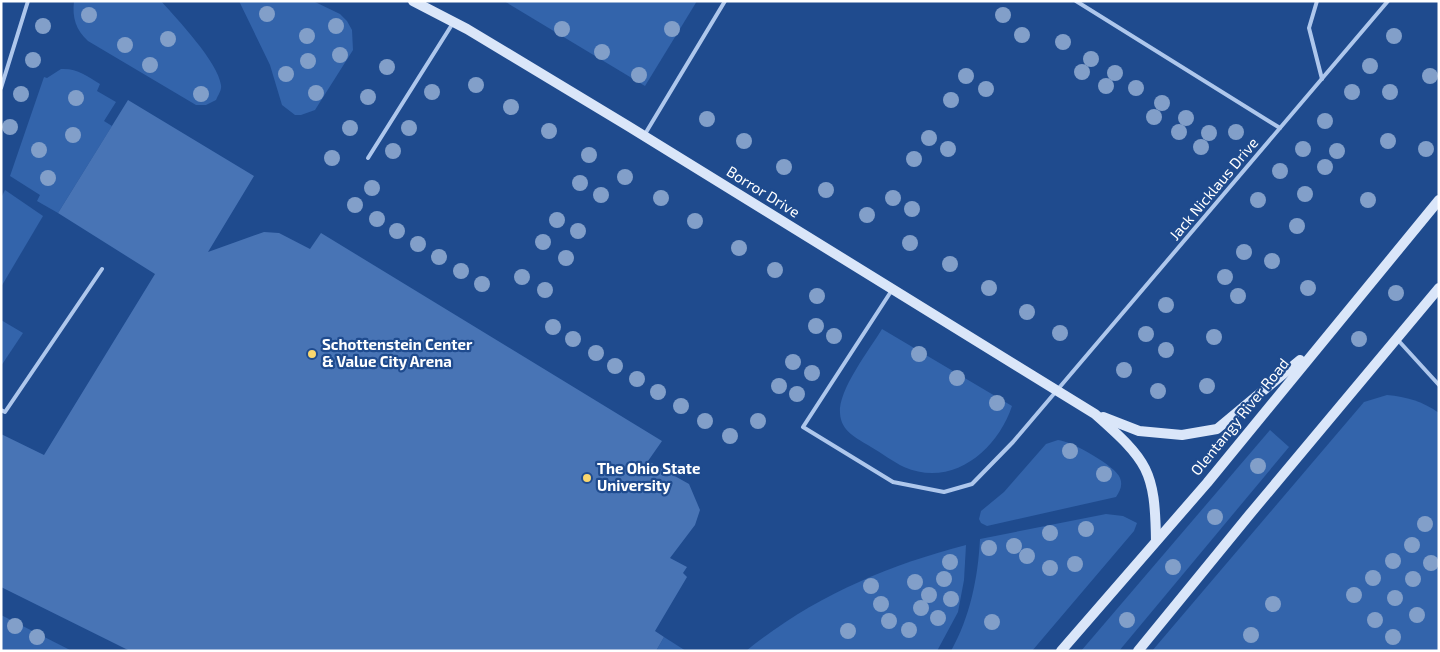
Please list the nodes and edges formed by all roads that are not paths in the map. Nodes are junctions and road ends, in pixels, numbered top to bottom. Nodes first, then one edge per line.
1 (28, 1) edge
2 (413, 1) edge
3 (725, 1) edge
4 (1076, 1) edge
5 (1317, 1) edge
6 (1388, 1) edge
7 (454, 21) junction
8 (1322, 79) junction
9 (1, 88) edge
10 (1280, 128) junction
11 (643, 136) junction
12 (368, 158) dead end
13 (1439, 200) edge
14 (102, 269) dead end
15 (1439, 288) edge
16 (892, 290) junction
17 (1397, 339) junction
18 (1319, 344) junction
19 (1439, 385) edge
20 (1057, 390) junction
21 (1, 410) edge
22 (1095, 414) junction
23 (1156, 541) junction
24 (1061, 651) edge
25 (1138, 651) edge

1 - 9 lane
2 - 7 street, Borror Drive
3 - 11 lane
4 - 10 lane
5 - 8 lane
6 - 8 lane, Jack Nicklaus Drive
7 - 11 street, Borror Drive
7 - 12 lane
8 - 10 lane, Jack Nicklaus Drive
10 - 20 lane, Jack Nicklaus Drive
11 - 16 street, Borror Drive
13 - 18 street, Olentangy River Road
14 - 21 lane
15 - 17 street
16 - 20 street, Borror Drive
16 - 20 lane, Jack Nicklaus Drive
17 - 19 lane
17 - 25 street
18 - 22 street
18 - 23 street, Olentangy River Road
20 - 22 street, Borror Drive
22 - 23 street
23 - 24 street, Olentangy River Road

